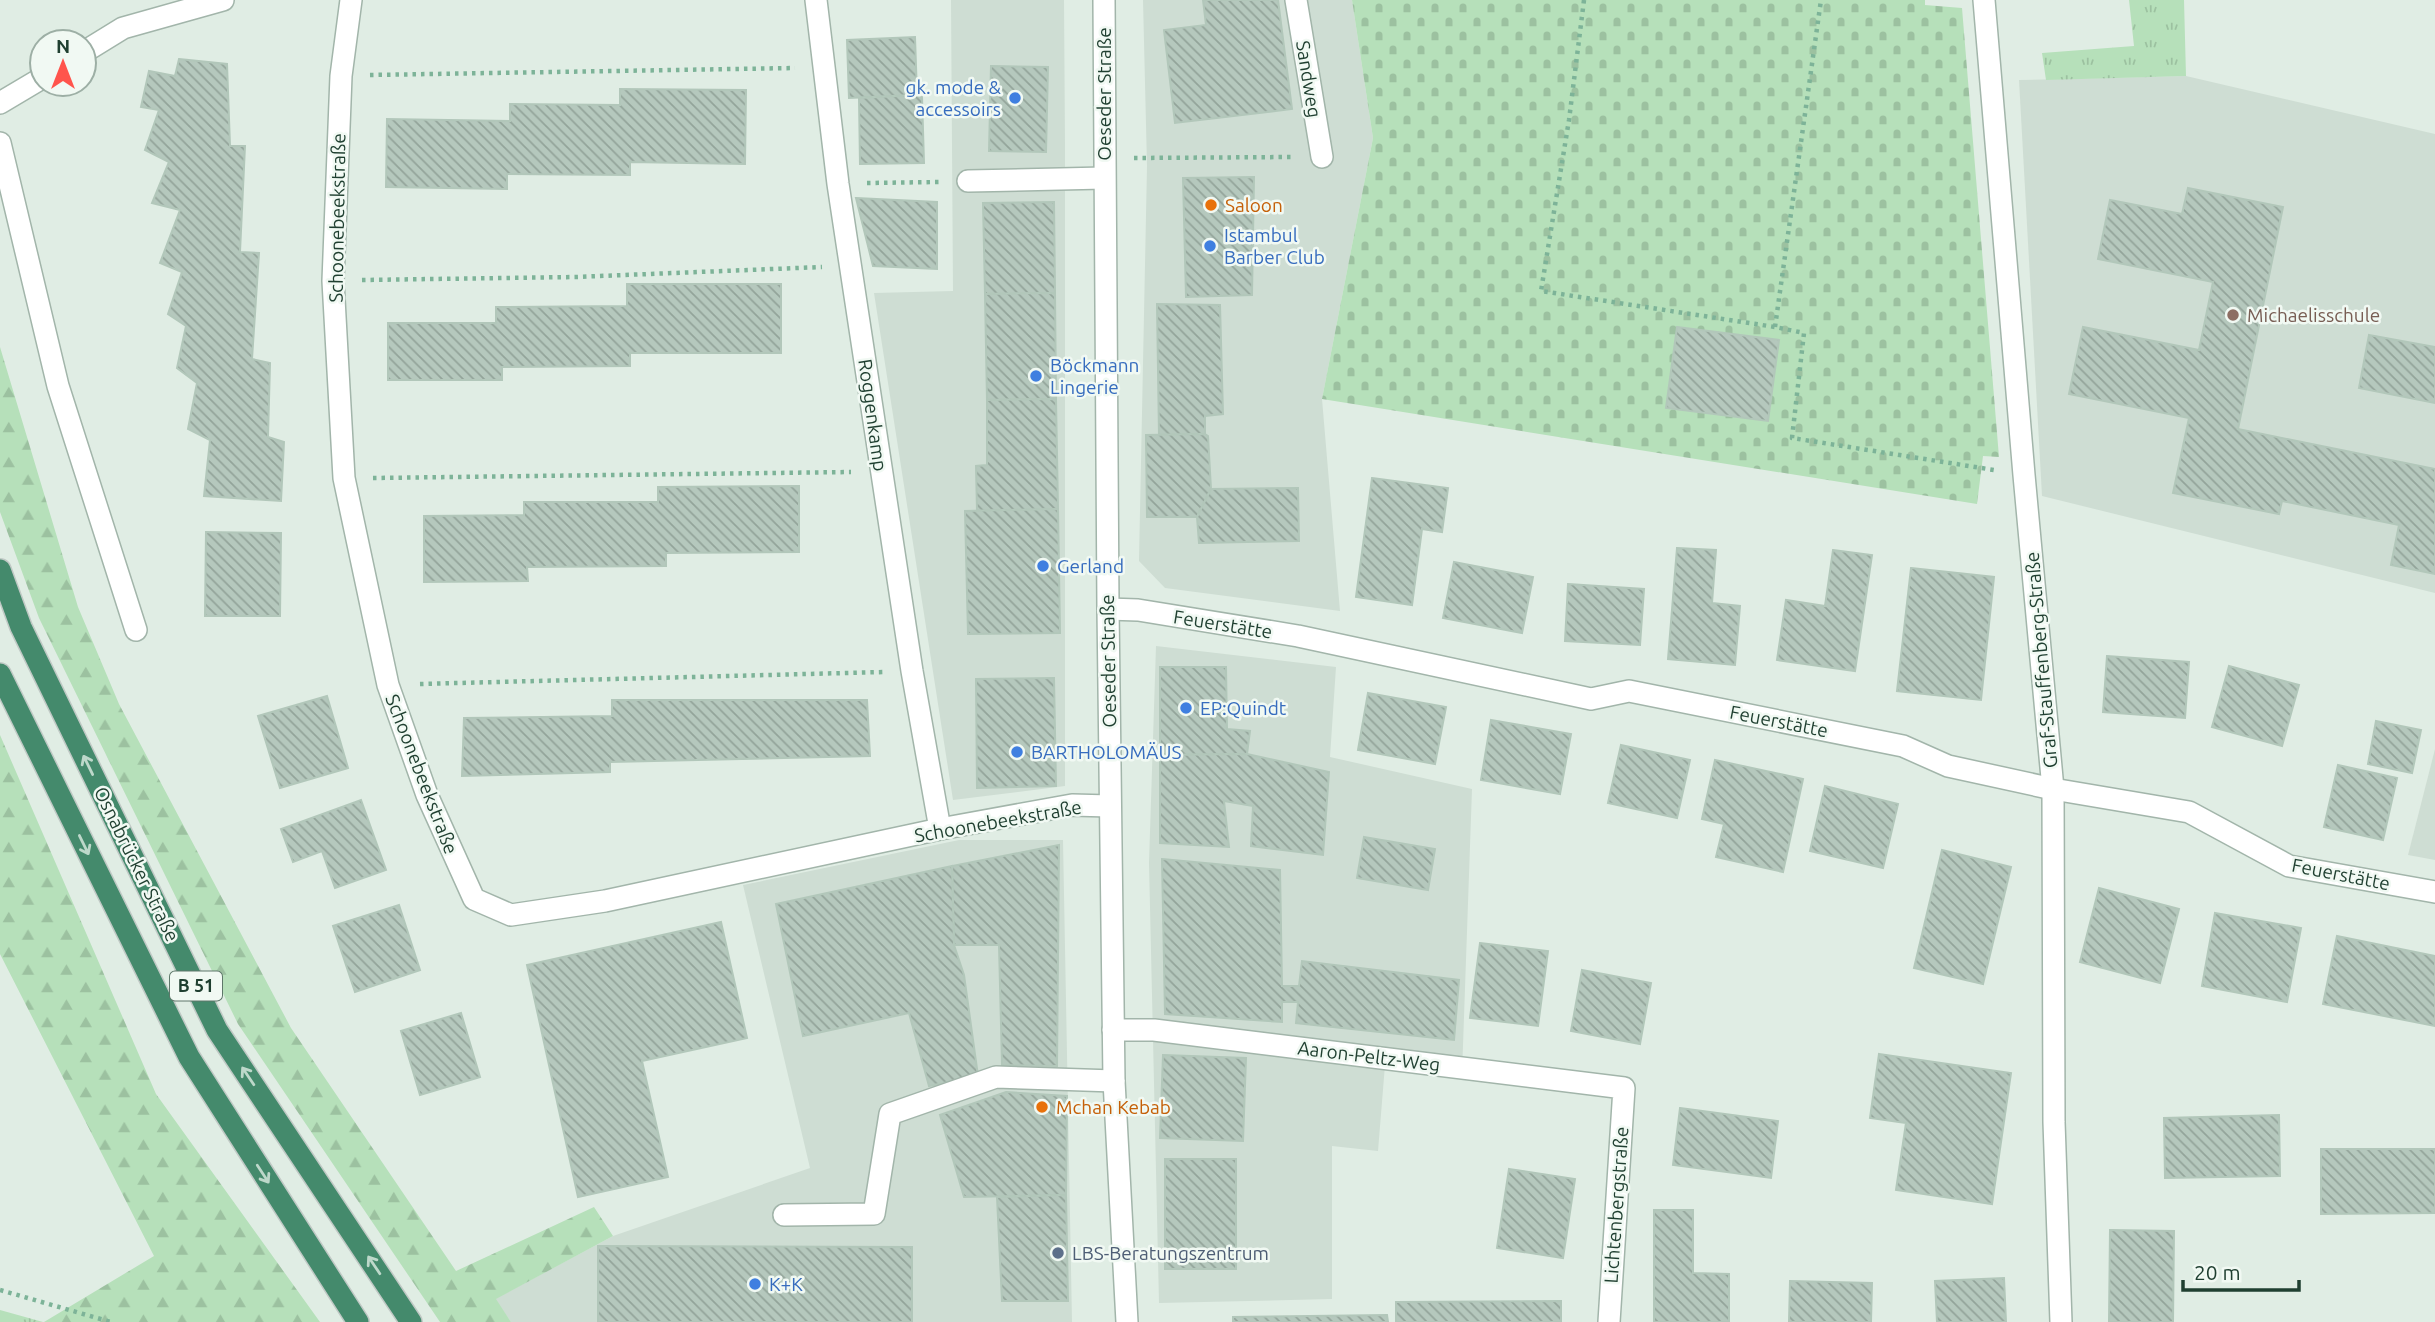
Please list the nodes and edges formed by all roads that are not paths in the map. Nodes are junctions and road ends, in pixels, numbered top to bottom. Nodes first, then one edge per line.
1 (223, 0) edge
2 (351, 0) edge
3 (816, 0) edge
4 (1104, 0) edge
5 (1296, 0) edge
6 (1984, 0) edge
7 (98, 43) edge
8 (28, 86) edge
9 (0, 103) edge
10 (0, 143) edge
11 (1322, 157) road end
12 (1104, 168) junction
13 (968, 181) road end
14 (0, 570) edge
15 (1108, 609) junction
16 (136, 630) dead end
17 (0, 674) edge
18 (2053, 789) junction
19 (1110, 806) junction
20 (940, 829) junction
21 (2435, 892) edge
22 (1113, 1030) junction
23 (1114, 1081) junction
24 (1624, 1088) joint
25 (785, 1215) dead end
26 (358, 1322) edge
27 (411, 1322) edge
28 (1127, 1322) edge
29 (1609, 1322) edge
30 (2060, 1322) edge

1 - 7 street
2 - 20 street, Schoonebeekstraße
3 - 20 street, Roggenkamp
4 - 12 street, Oeseder Straße
5 - 11 street, Sandweg
6 - 18 street, Graf-Stauffenberg-Straße
8 - 9 street
10 - 16 street
12 - 13 street
12 - 15 street, Oeseder Straße
27 -> 14 highway, Osnabrücker Straße / B 51
15 - 18 street, Feuerstätte
15 - 19 street, Oeseder Straße
17 -> 26 highway, Osnabrücker Straße / B 51
18 - 21 street, Feuerstätte
18 - 30 street, Graf-Stauffenberg-Straße
19 - 20 street, Schoonebeekstraße
19 - 22 street, Oeseder Straße
22 - 23 street, Oeseder Straße
22 - 24 street, Aaron-Peltz-Weg
23 - 25 street
23 - 28 street, Oeseder Straße
24 - 29 street, Lichtenbergstraße

